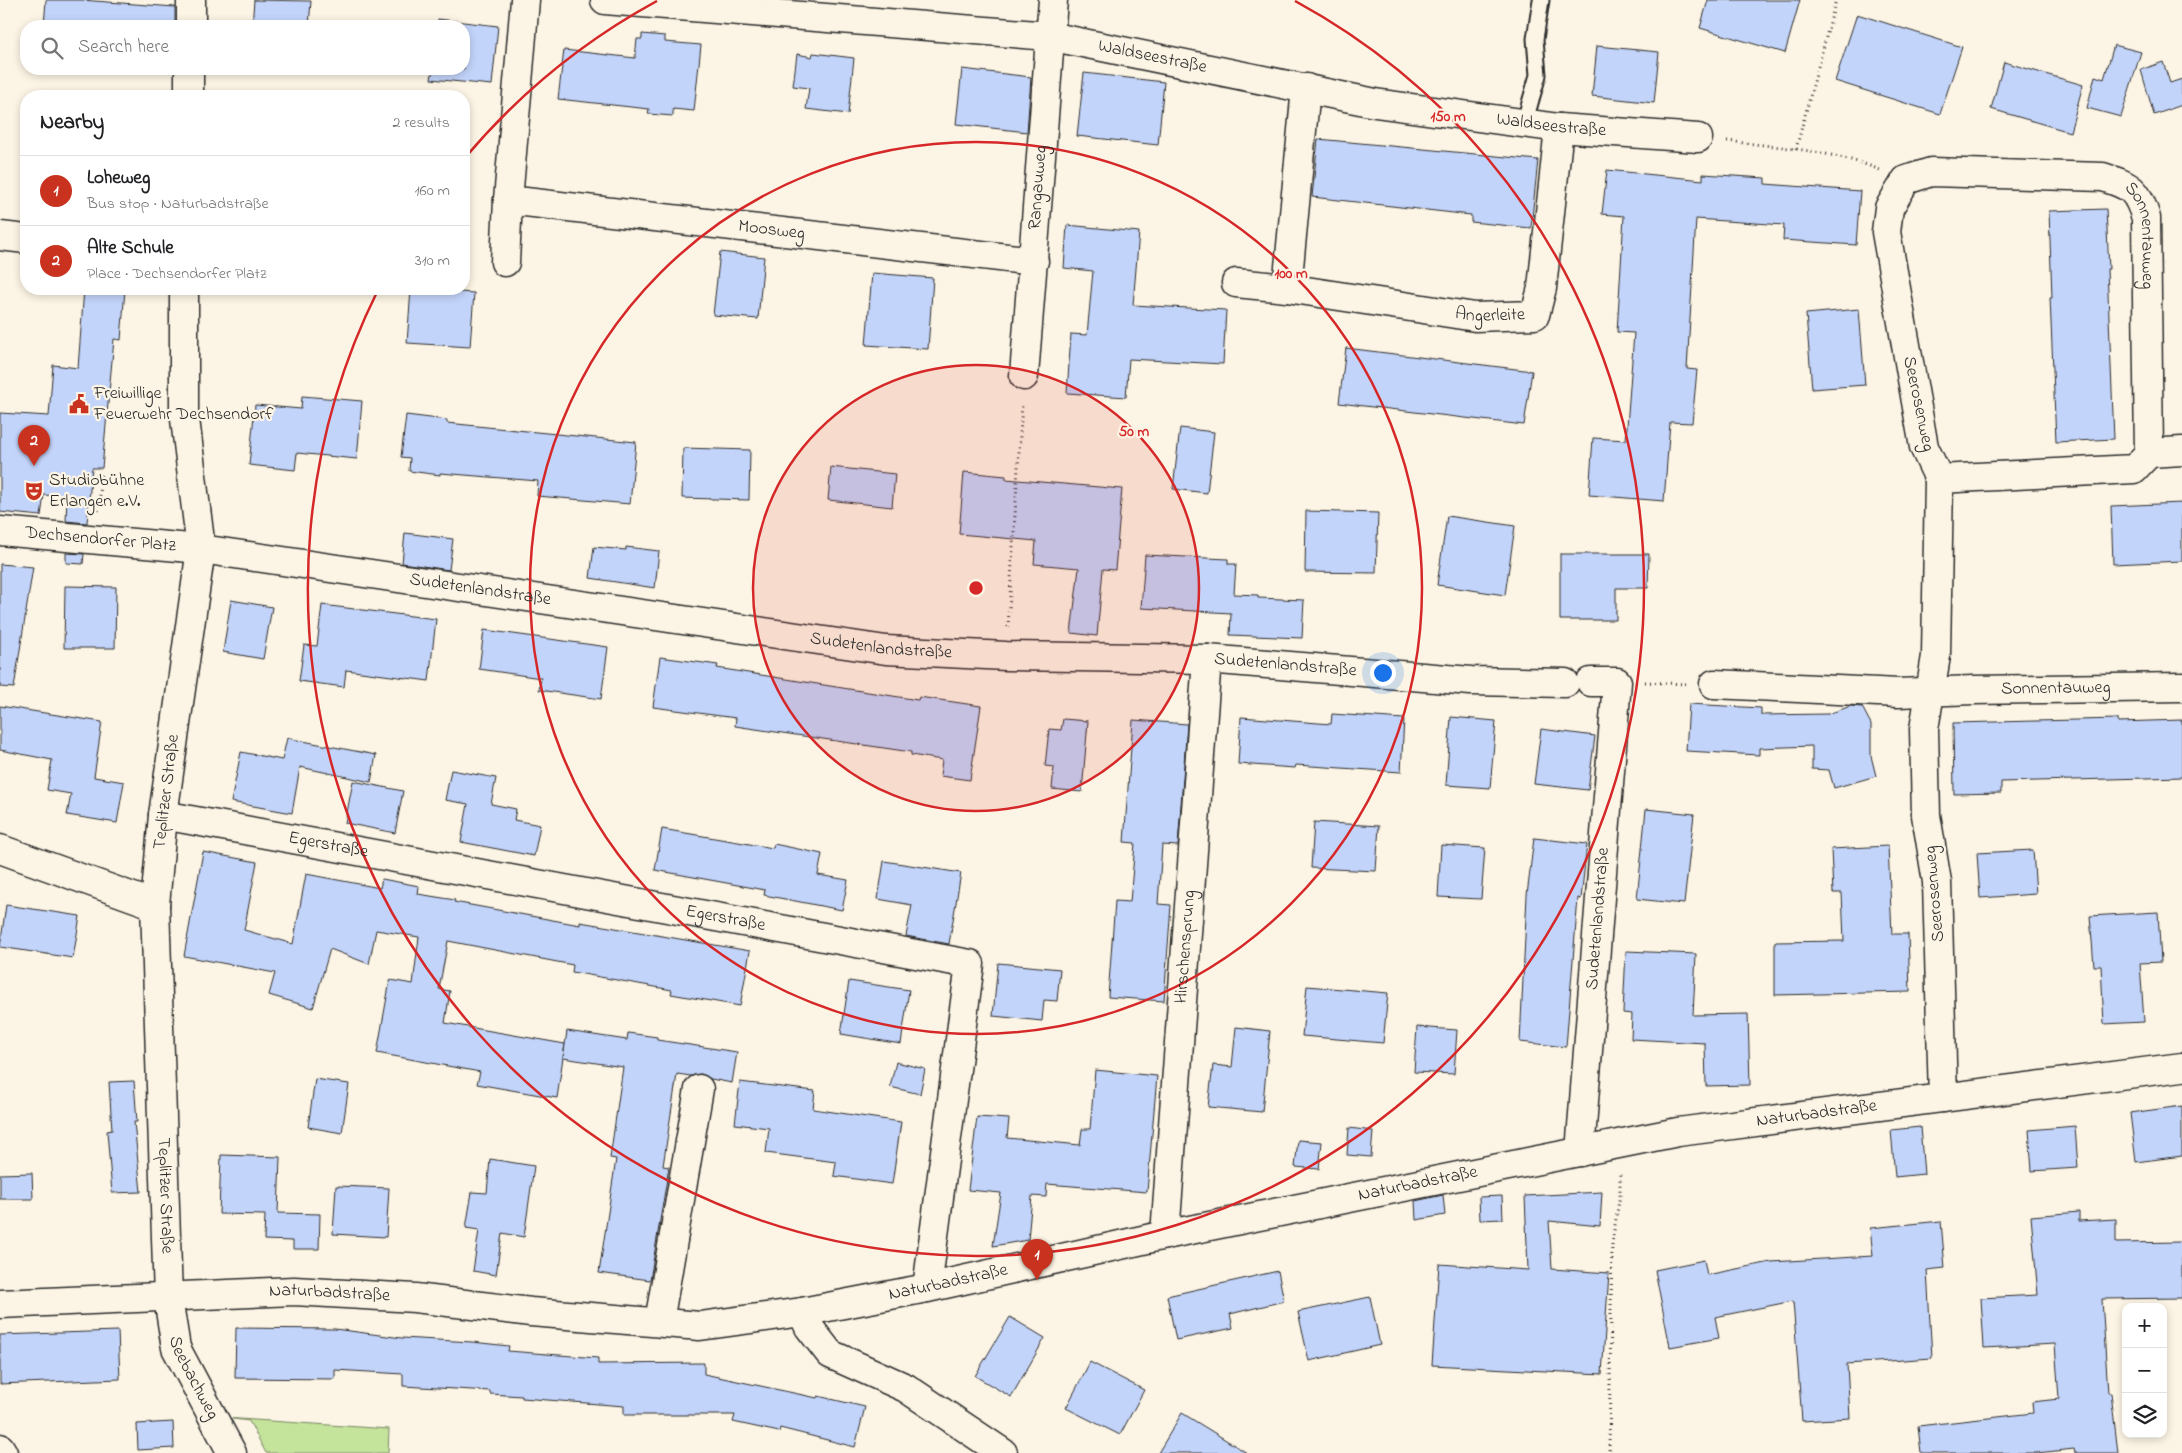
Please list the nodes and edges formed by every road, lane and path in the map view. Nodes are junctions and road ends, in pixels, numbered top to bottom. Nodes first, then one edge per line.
1 (191, 0) edge
2 (525, 0) edge
3 (604, 0) edge
4 (1053, 0) edge
5 (1541, 0) edge
6 (1836, 0) edge
7 (191, 20) edge
8 (1049, 36) junction
9 (189, 75) edge
10 (1306, 88) junction
11 (189, 90) edge
12 (1524, 124) junction
13 (1559, 128) junction
14 (1698, 138) joint
15 (1796, 148) junction
16 (1906, 180) junction
17 (508, 200) junction
18 (0, 236) edge
19 (20, 238) edge
20 (1034, 261) junction
21 (505, 262) dead end
22 (1236, 283) dead end
23 (1287, 288) junction
24 (184, 295) edge
25 (1024, 376) joint
26 (2182, 452) edge
27 (2149, 453) junction
28 (91, 476) dead end
29 (1939, 479) junction
30 (90, 503) dead end
31 (99, 503) junction
32 (0, 531) edge
33 (95, 540) junction
34 (201, 549) junction
35 (1006, 656) junction
36 (1207, 659) junction
37 (1591, 682) junction
38 (1714, 684) joint
39 (2182, 687) edge
40 (1930, 691) junction
41 (163, 815) junction
42 (0, 849) edge
43 (155, 905) junction
44 (2182, 1067) edge
45 (699, 1089) dead end
46 (1943, 1098) junction
47 (1620, 1144) junction
48 (1580, 1152) junction
49 (1165, 1235) junction
50 (927, 1288) junction
51 (168, 1298) junction
52 (0, 1304) edge
53 (802, 1312) junction
54 (659, 1322) junction
55 (0, 1448) edge
56 (1609, 1450) dead end
57 (4, 1453) edge
58 (232, 1453) edge
59 (1003, 1453) edge

1 - 7 street
2 - 17 street
3 - 8 street, Waldseestraße
4 - 8 street, Rangauweg
5 - 12 lane
6 - 15 path
8 - 10 street, Waldseestraße
8 - 20 street, Rangauweg
9 - 11 street
10 - 12 street, Waldseestraße
10 - 23 street
12 - 13 street, Waldseestraße
13 - 14 street, Waldseestraße
13 - 23 street, Angerleite
14 - 15 path
15 - 16 path
16 - 27 street, Sonnentauweg
16 - 29 street, Seerosenweg
17 - 20 street, Moosweg
17 - 21 street
18 - 19 street
20 - 25 street, Rangauweg
22 - 23 street, Angerleite
24 - 34 street, Teplitzer Straße
25 - 35 path
26 - 27 street
27 - 29 street
28 - 31 path
29 - 40 street, Seerosenweg
30 - 31 path
31 - 33 path
32 - 33 street, Dechsendorfer Platz
33 - 34 street, Dechsendorfer Platz
34 - 35 street, Sudetenlandstraße
34 - 41 street, Teplitzer Straße
35 - 36 street, Sudetenlandstraße
36 - 37 street, Sudetenlandstraße
36 - 49 street, Hirschensprung
37 - 38 path
37 - 48 street, Sudetenlandstraße
38 - 40 street
39 - 40 street, Sonnentauweg
40 - 46 street, Seerosenweg
41 - 43 street, Teplitzer Straße
41 - 50 street, Egerstraße
42 - 43 street
43 - 51 street, Teplitzer Straße
44 - 46 street, Naturbadstraße
45 - 54 street
46 - 47 street, Naturbadstraße
47 - 48 street, Naturbadstraße
47 - 56 path
48 - 49 street, Naturbadstraße
49 - 50 street, Naturbadstraße
50 - 53 street, Naturbadstraße
51 - 52 street, Naturbadstraße
51 - 54 street, Naturbadstraße
51 - 58 street, Seebachweg
53 - 54 street, Naturbadstraße
53 - 59 street
55 - 57 street

